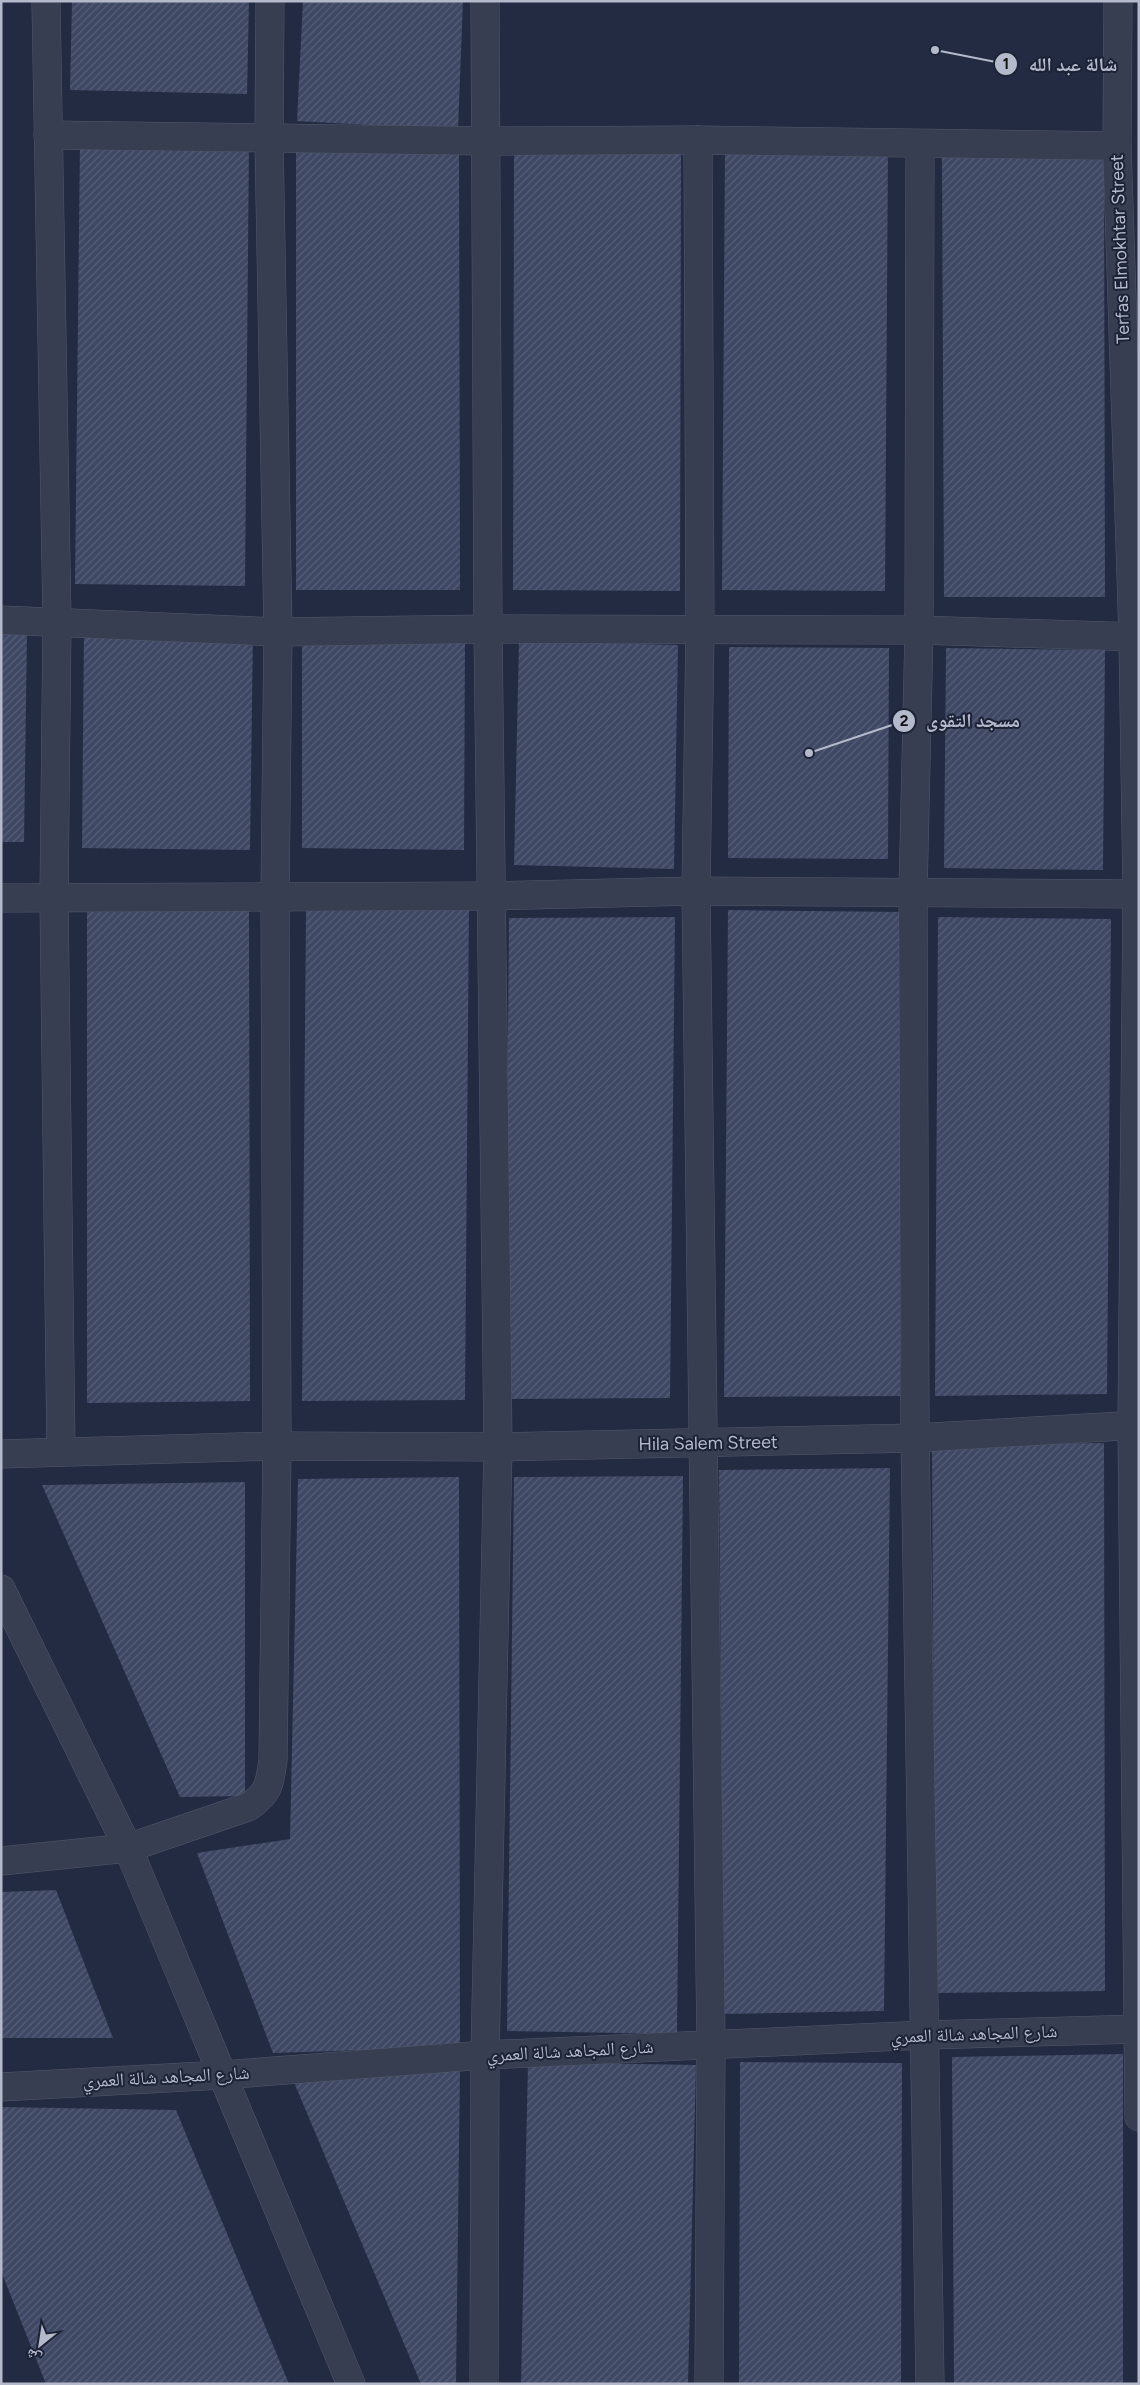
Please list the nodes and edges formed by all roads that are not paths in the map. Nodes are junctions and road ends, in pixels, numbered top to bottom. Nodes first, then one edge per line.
1 (46, 1) edge
2 (270, 1) edge
3 (485, 1) edge
4 (1118, 1) edge
5 (1128, 95) edge
6 (48, 135) junction
7 (269, 139) junction
8 (698, 140) junction
9 (485, 141) junction
10 (920, 144) junction
11 (1117, 146) junction
12 (1, 620) edge
13 (57, 621) junction
14 (488, 629) junction
15 (919, 630) junction
16 (700, 631) junction
17 (278, 632) junction
18 (1136, 637) edge
19 (696, 891) junction
20 (913, 893) junction
21 (1138, 894) edge
22 (275, 896) junction
23 (491, 896) junction
24 (1, 898) edge
25 (54, 898) junction
26 (1136, 1425) edge
27 (914, 1438) junction
28 (701, 1443) junction
29 (277, 1446) junction
30 (498, 1447) junction
31 (61, 1452) junction
32 (1, 1454) edge
33 (1, 1589) edge
34 (128, 1848) junction
35 (1, 1861) edge
36 (1138, 2029) edge
37 (925, 2035) junction
38 (711, 2044) junction
39 (484, 2055) junction
40 (222, 2075) junction
41 (1, 2087) edge
42 (1139, 2117) edge
43 (351, 2384) edge
44 (484, 2384) edge
45 (709, 2384) edge
46 (930, 2384) edge

1 - 6 street
2 - 7 street
3 - 9 street
4 - 5 street, Terfas Elmokhtar Street
5 - 11 street, Terfas Elmokhtar Street
6 - 7 street
6 - 13 street
7 - 9 street
7 - 17 street
8 - 9 street
8 - 10 street
8 - 16 street
9 - 14 street
10 - 11 street
10 - 15 street
11 - 18 street, Terfas Elmokhtar Street
12 - 13 street
13 - 17 street
13 - 25 street
14 - 16 street
14 - 17 street
14 - 23 street
15 - 16 street
15 - 18 street
15 - 20 street
16 - 19 street
17 - 22 street
18 - 21 street, Terfas Elmokhtar Street
19 - 20 street
19 - 23 street
19 - 28 street
20 - 21 street
20 - 27 street
21 - 26 street, Terfas Elmokhtar Street
22 - 23 street
22 - 25 street
22 - 29 street
23 - 30 street
24 - 25 street
25 - 31 street
26 - 27 street, Hila Salem Street
26 - 36 street, Terfas Elmokhtar Street
27 - 28 street, Hila Salem Street
27 - 37 street
28 - 30 street, Hila Salem Street
28 - 38 street
29 - 30 street, Hila Salem Street
29 - 31 street, Hila Salem Street
29 - 34 street
30 - 39 street
31 - 32 street, Hila Salem Street
33 - 34 street
34 - 35 street
34 - 40 street
36 - 37 street, شارع المجاهد شالة العمري
36 - 42 street, Terfas Elmokhtar Street
37 - 38 street, شارع المجاهد شالة العمري
37 - 46 street
38 - 39 street, شارع المجاهد شالة العمري
38 - 45 street
39 - 40 street, شارع المجاهد شالة العمري
39 - 44 street
40 - 41 street, شارع المجاهد شالة العمري
40 - 43 street

